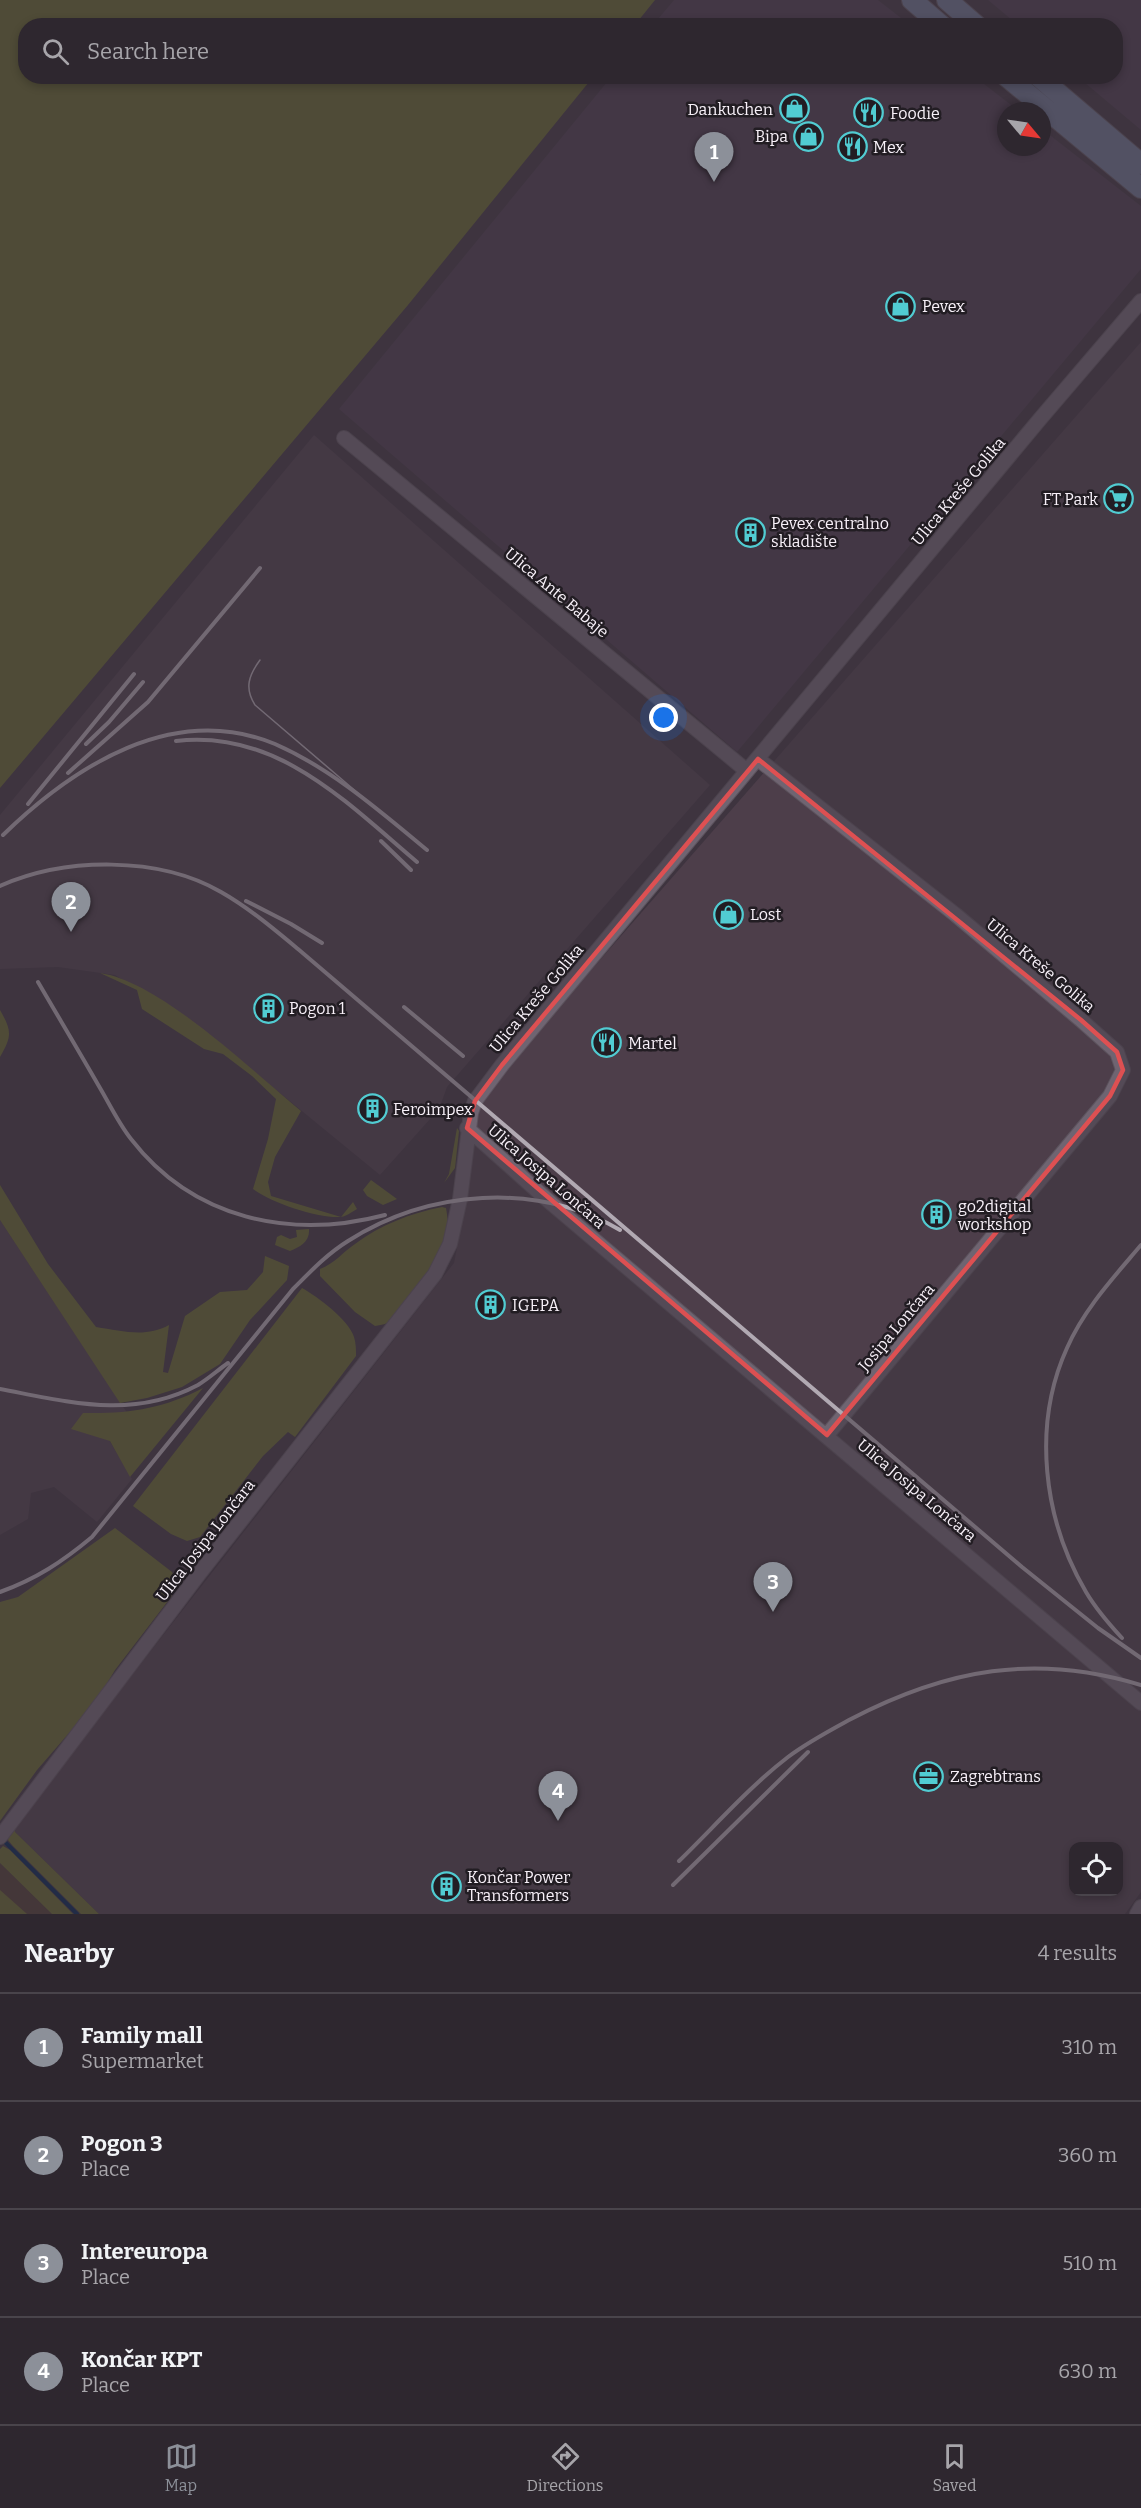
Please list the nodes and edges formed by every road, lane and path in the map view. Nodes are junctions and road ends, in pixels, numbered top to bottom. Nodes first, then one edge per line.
1 (912, 0) edge
2 (947, 0) edge
3 (933, 18) edge
4 (968, 18) edge
5 (1016, 84) edge
6 (1047, 84) edge
7 (1141, 164) edge
8 (1141, 188) edge
9 (1141, 301) edge
10 (344, 438) dead end
11 (758, 759) junction
12 (747, 771) junction
13 (467, 1128) junction
14 (990, 1240) joint
15 (827, 1436) junction
16 (1141, 1703) edge
17 (0, 1837) edge
18 (1141, 1907) edge
19 (1137, 1914) edge

1 - 3 main road
2 - 4 main road
5 - 8 main road
6 - 7 main road
9 - 11 street, Ulica Kreše Golika
10 - 12 street, Ulica Ante Babaje
11 - 12 street, Ulica Kreše Golika
11 - 14 street, Ulica Kreše Golika
12 - 13 street, Ulica Kreše Golika
13 - 15 street, Ulica Josipa Lončara
13 - 17 street, Ulica Josipa Lončara
14 - 15 street, Josipa Lončara
15 - 16 street, Ulica Josipa Lončara
18 - 19 street

